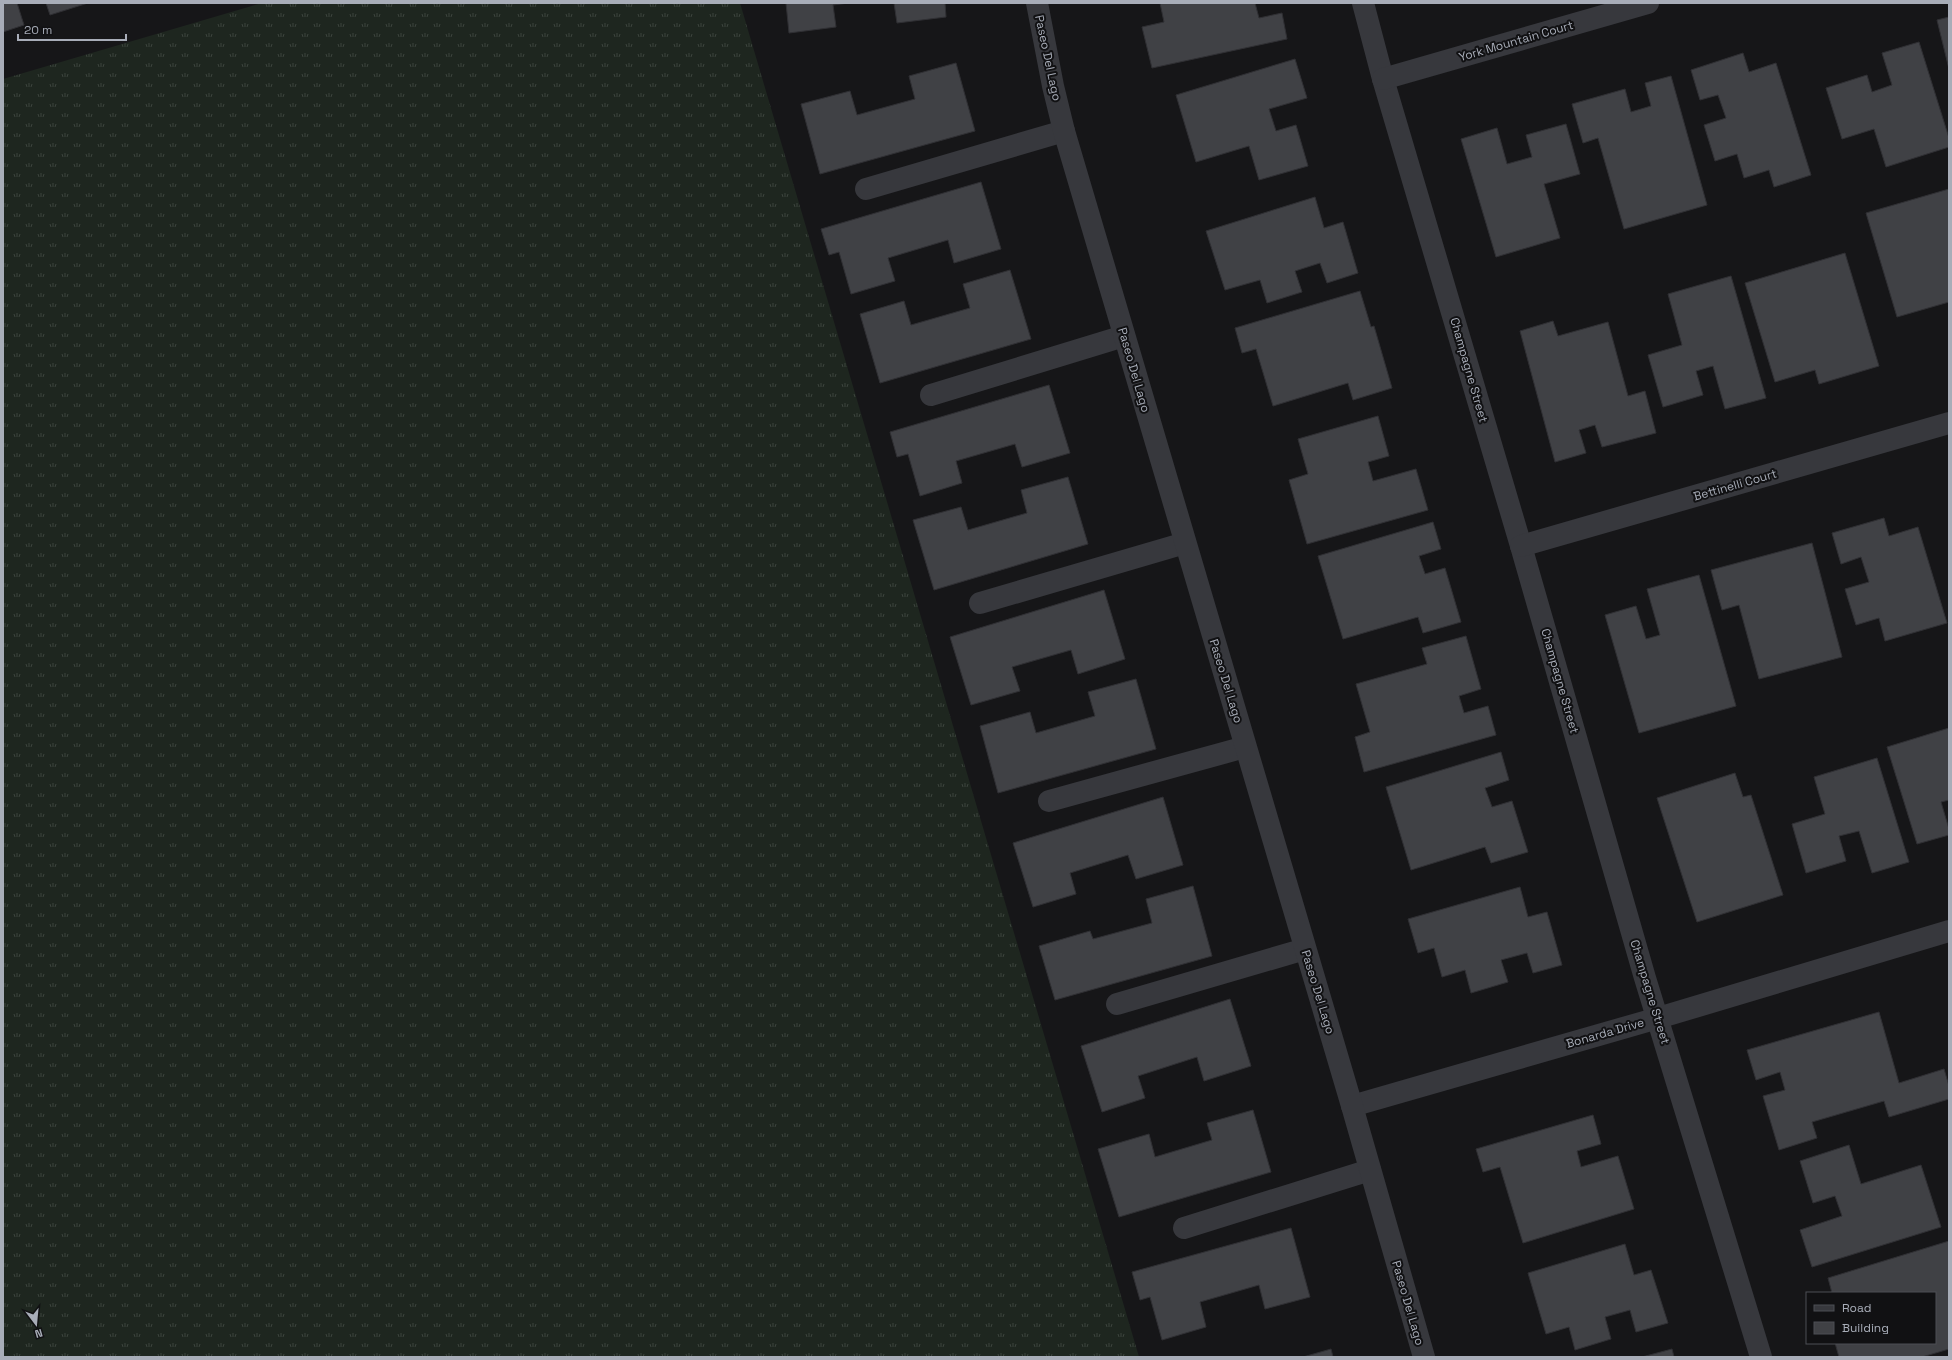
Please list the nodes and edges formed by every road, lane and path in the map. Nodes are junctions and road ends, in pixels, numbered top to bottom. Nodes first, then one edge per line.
1 (1037, 3) edge
2 (1363, 3) edge
3 (1648, 3) edge
4 (1383, 79) junction
5 (1064, 131) junction
6 (866, 188) dead end
7 (1124, 336) junction
8 (931, 395) dead end
9 (1949, 423) edge
10 (1185, 543) junction
11 (1521, 546) junction
12 (980, 603) dead end
13 (1245, 747) junction
14 (1049, 802) dead end
15 (1949, 931) edge
16 (1305, 949) junction
17 (1117, 1004) dead end
18 (1658, 1018) junction
19 (1352, 1106) junction
20 (1370, 1170) junction
21 (1184, 1228) dead end
22 (1424, 1357) edge
23 (1761, 1357) edge

1 - 5 street, Paseo Del Lago
2 - 4 street, Champagne Street
3 - 4 street, York Mountain Court
4 - 11 street, Champagne Street
5 - 6 street
5 - 7 street, Paseo Del Lago
7 - 8 street
7 - 10 street, Paseo Del Lago
9 - 11 street, Bettinelli Court
10 - 12 street
10 - 13 street, Paseo Del Lago
11 - 18 street, Champagne Street
13 - 14 street
13 - 16 street, Paseo Del Lago
15 - 18 street, Bonarda Drive
16 - 17 street
16 - 19 street, Paseo Del Lago
18 - 19 street, Bonarda Drive
18 - 23 street, Champagne Street
19 - 20 street, Paseo Del Lago
20 - 21 street
20 - 22 street, Paseo Del Lago

